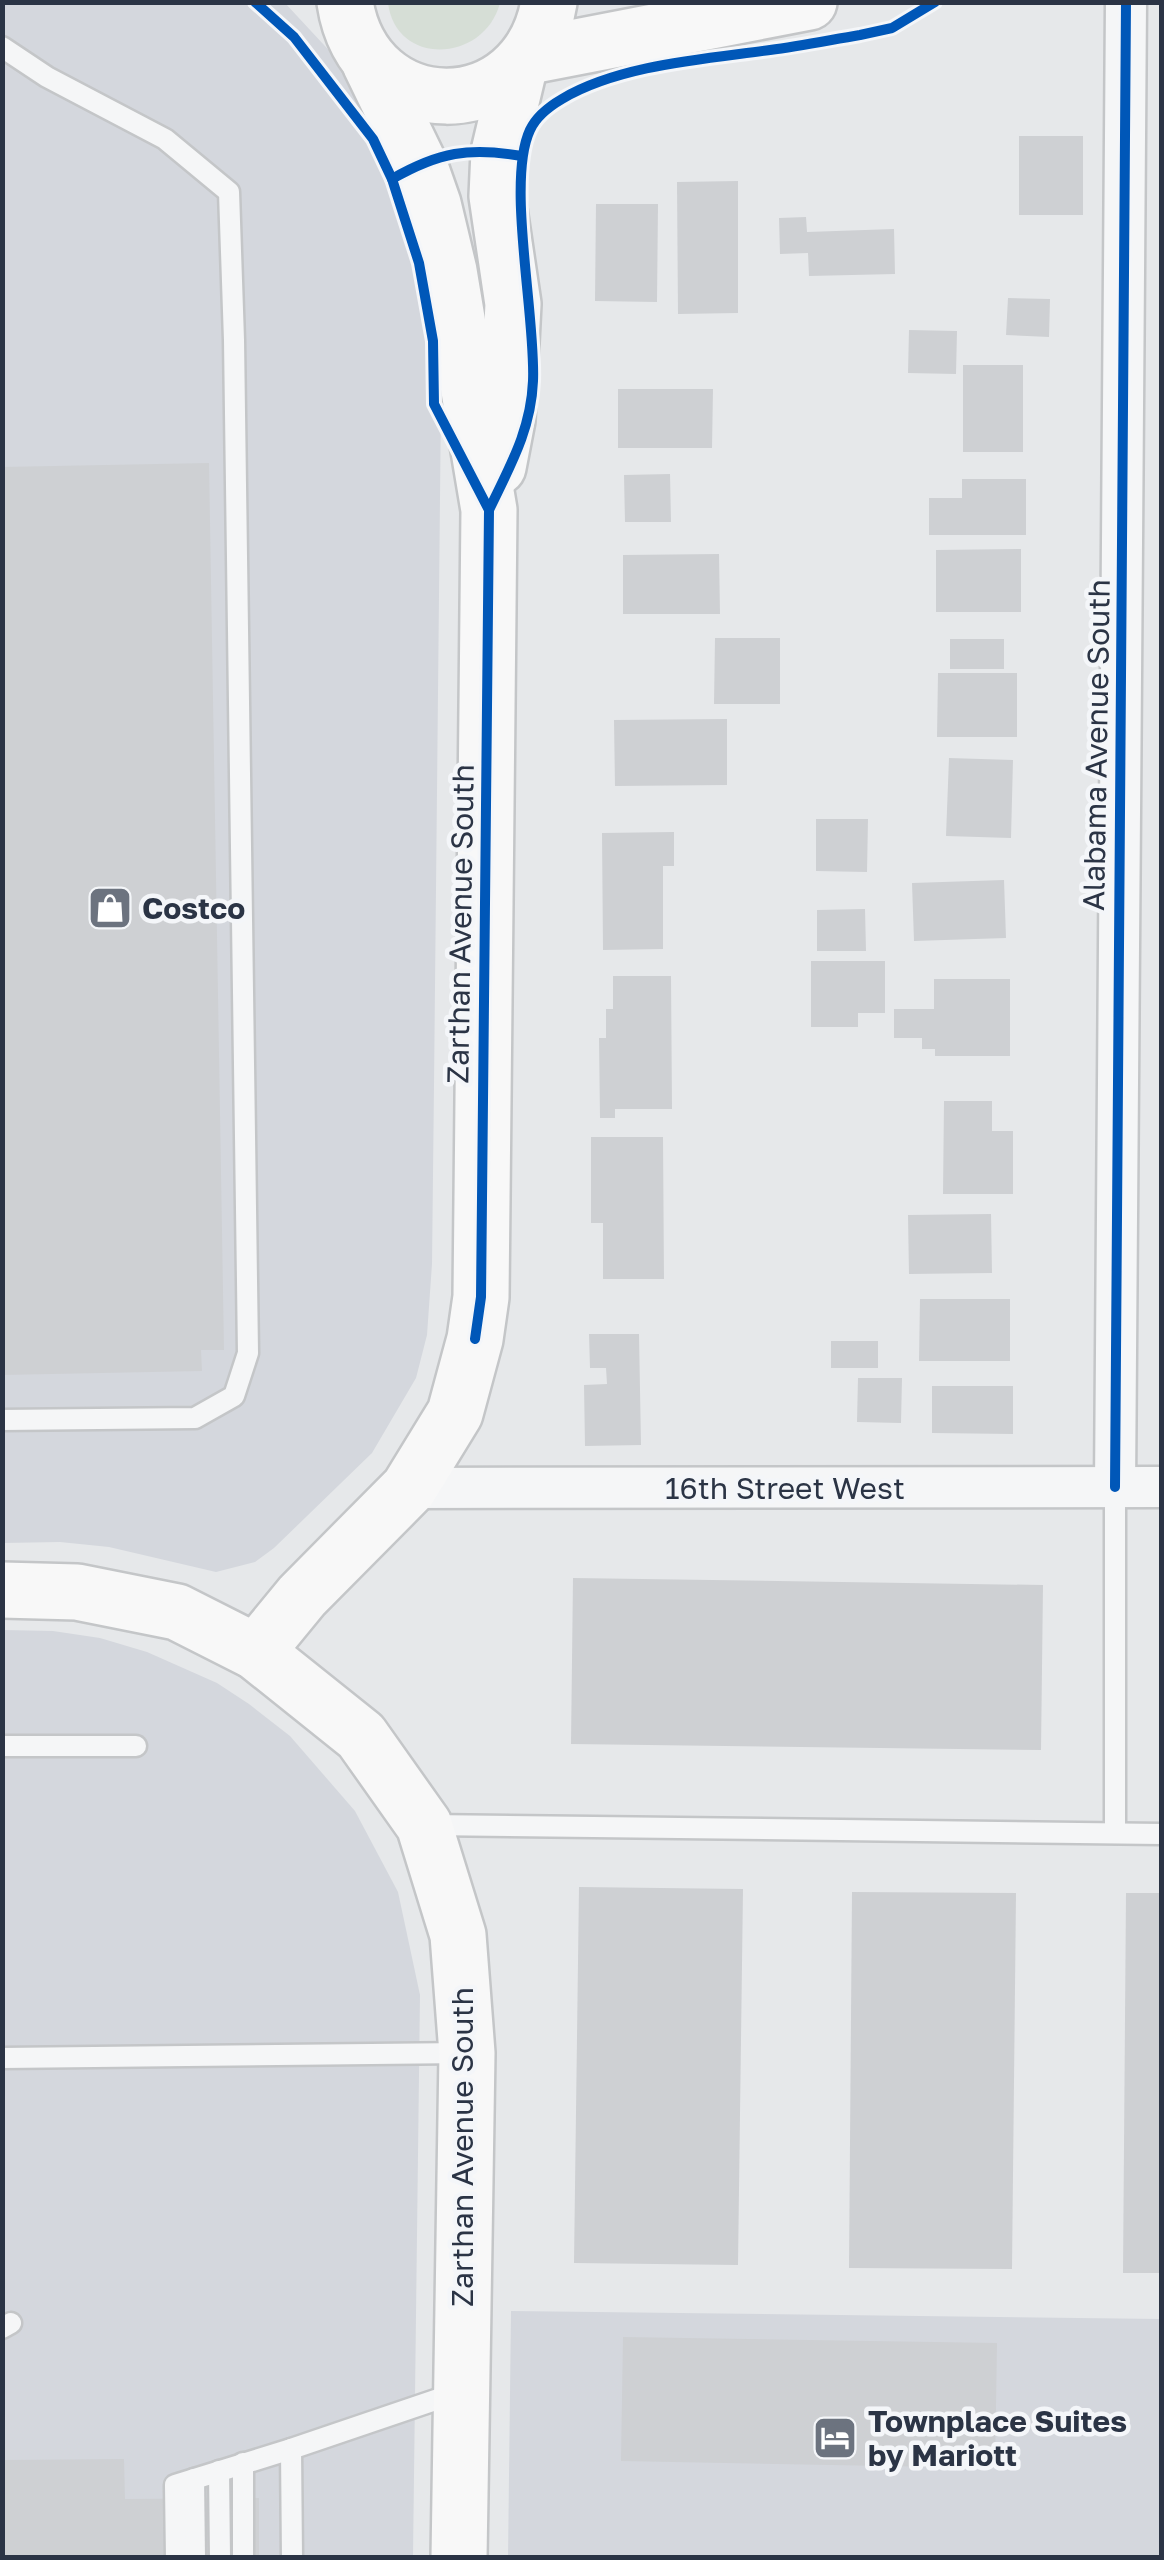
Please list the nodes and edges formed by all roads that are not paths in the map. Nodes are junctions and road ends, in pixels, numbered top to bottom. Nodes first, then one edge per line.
1 (549, 2) edge
2 (809, 2) edge
3 (1126, 2) edge
4 (346, 23) edge
5 (2, 47) edge
6 (524, 62) junction
7 (489, 510) junction
8 (2, 1420) edge
9 (1162, 1486) edge
10 (1115, 1487) junction
11 (409, 1488) junction
12 (2, 1590) edge
13 (256, 1652) junction
14 (2, 1746) edge
15 (136, 1746) dead end
16 (424, 1825) junction
17 (1115, 1833) junction
18 (1162, 1834) edge
19 (467, 2053) junction
20 (2, 2058) edge
21 (463, 2391) junction
22 (290, 2449) junction
23 (243, 2463) junction
24 (219, 2471) junction
25 (194, 2479) junction
26 (176, 2558) edge
27 (195, 2558) edge
28 (220, 2558) edge
29 (243, 2558) edge
30 (292, 2558) edge
31 (460, 2558) edge

1 - 6 street, Zarthan Avenue South
2 - 6 street
3 - 10 street, Alabama Avenue South
4 - 6 street
4 - 7 street, Zarthan Avenue South
5 - 8 lane
6 - 7 street, Zarthan Avenue South
7 - 11 street, Zarthan Avenue South
9 - 10 street, 16th Street West
10 - 11 street, 16th Street West
10 - 17 lane
11 - 13 street, Zarthan Avenue South
12 - 13 street
13 - 16 street, Zarthan Avenue South
14 - 15 lane
16 - 17 lane
16 - 19 street, Zarthan Avenue South
17 - 18 lane
19 - 20 lane
19 - 21 street, Zarthan Avenue South
21 - 22 lane
21 - 31 street, Zarthan Avenue South
22 - 23 lane
22 - 30 lane
23 - 24 lane
23 - 29 lane
24 - 25 lane
24 - 28 lane
25 - 26 lane
25 - 27 lane

